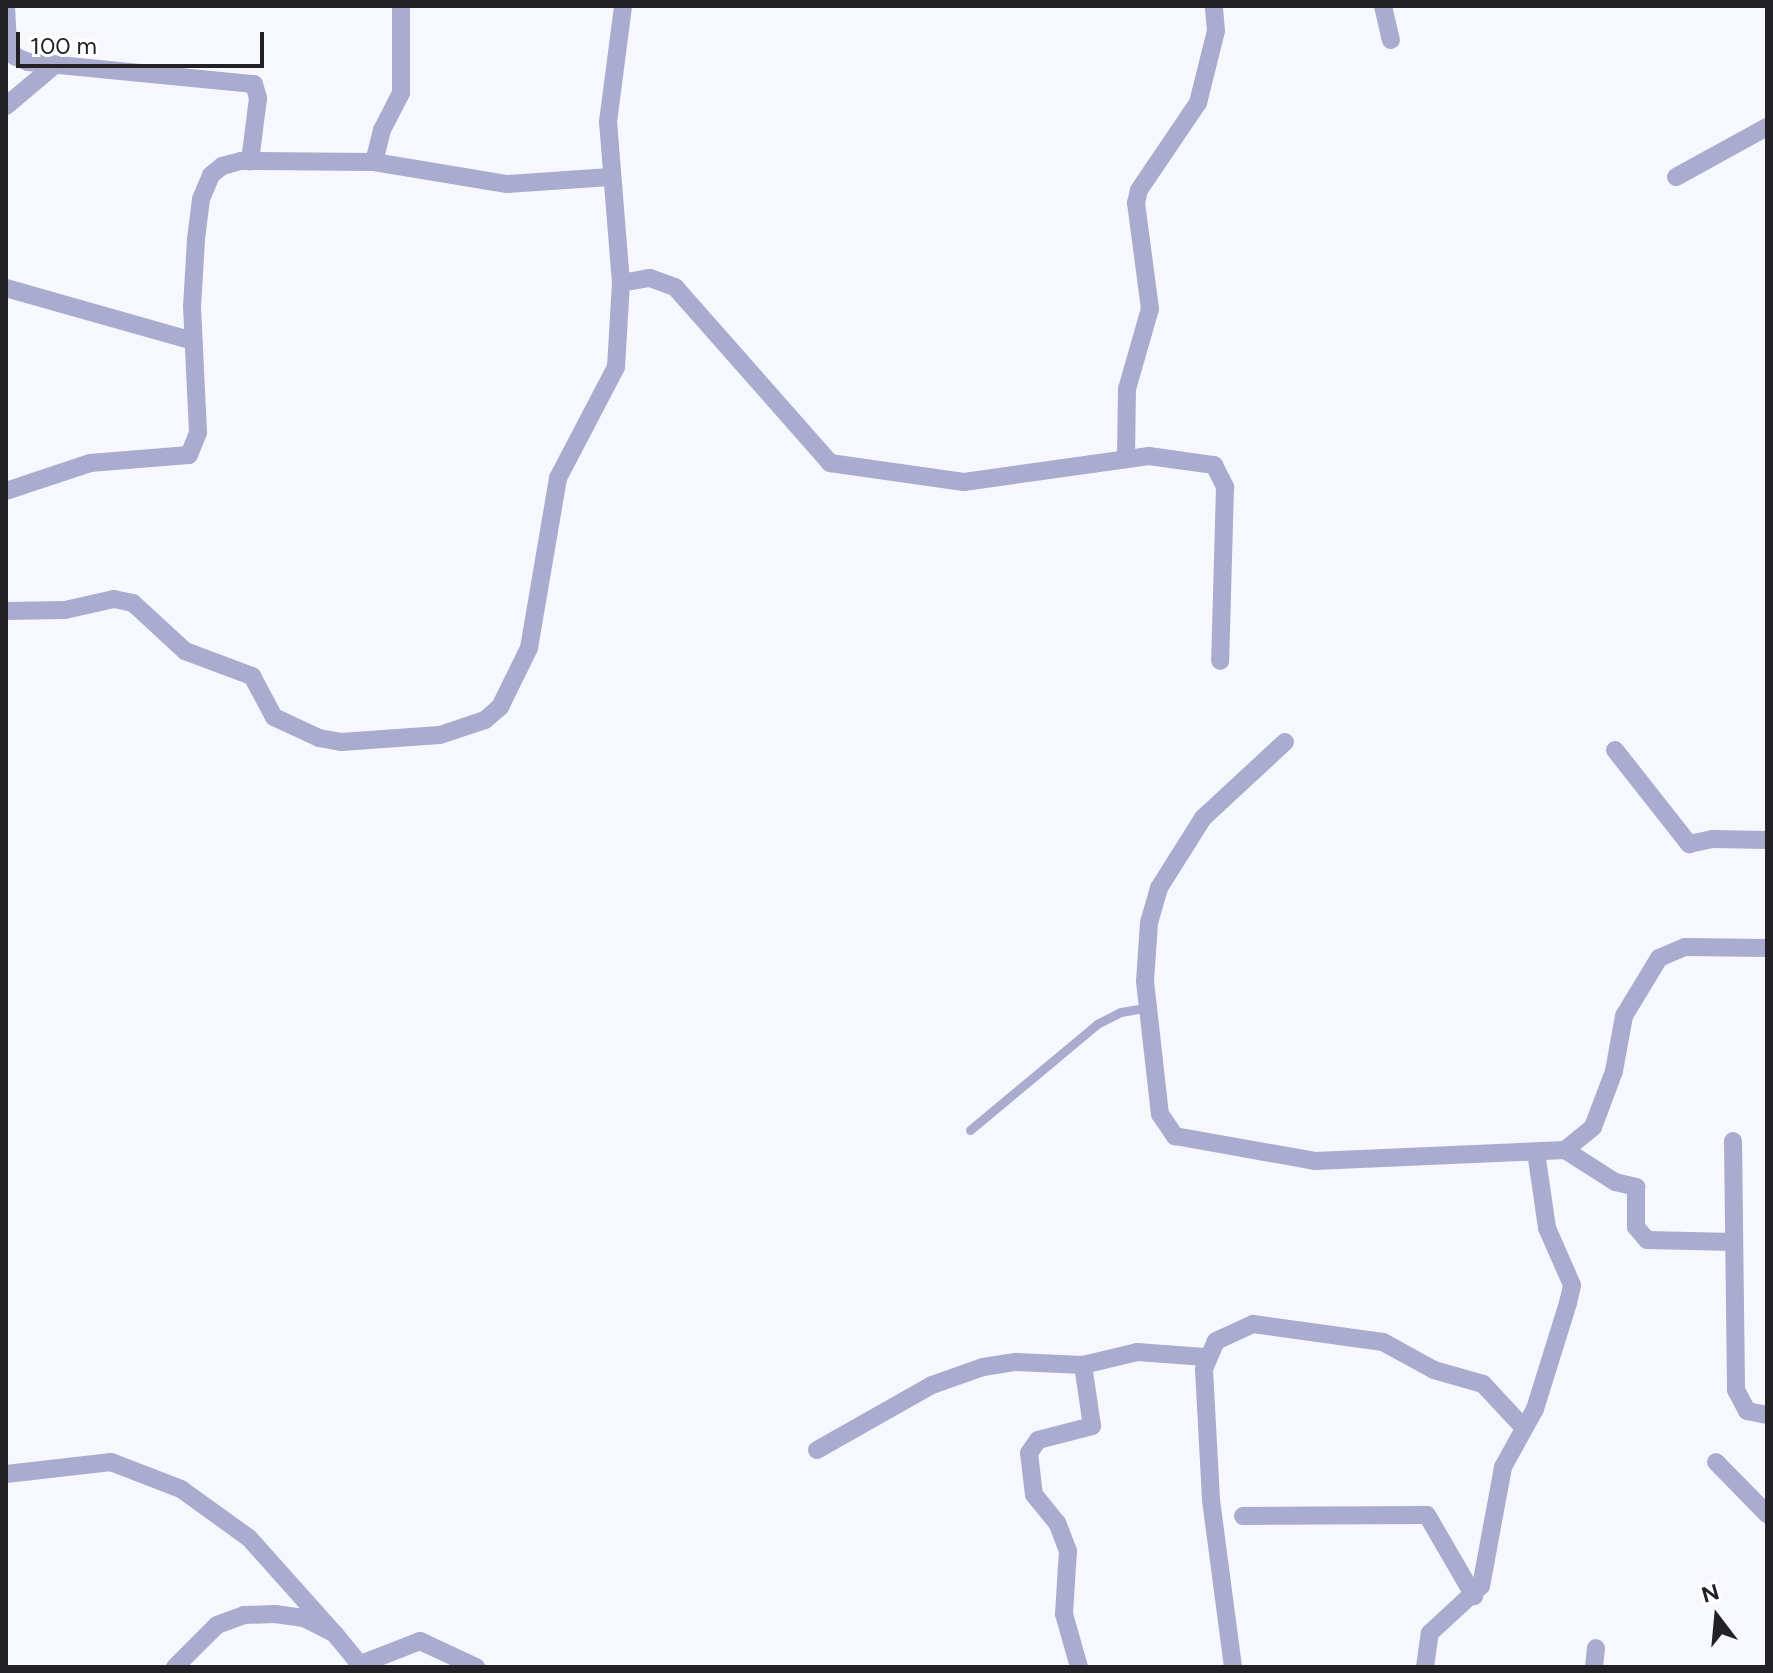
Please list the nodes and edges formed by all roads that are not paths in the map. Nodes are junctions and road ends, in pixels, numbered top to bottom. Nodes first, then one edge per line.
1 (6, 6) edge
2 (401, 6) edge
3 (623, 6) edge
4 (1214, 6) edge
5 (1383, 6) edge
6 (1391, 40) dead end
7 (56, 64) junction
8 (6, 106) edge
9 (1767, 127) edge
10 (250, 161) junction
11 (374, 162) junction
12 (610, 177) junction
13 (1676, 177) dead end
14 (621, 283) junction
15 (6, 288) edge
16 (193, 341) junction
17 (1126, 458) junction
18 (6, 491) edge
19 (6, 611) edge
20 (1220, 661) dead end
21 (1285, 742) dead end
22 (1615, 750) dead end
23 (1767, 840) edge
24 (1767, 948) edge
25 (1148, 1007) junction
26 (970, 1130) dead end
27 (1733, 1141) dead end
28 (1565, 1150) junction
29 (1536, 1152) junction
30 (1734, 1242) junction
31 (1205, 1357) junction
32 (1083, 1365) junction
33 (1767, 1415) edge
34 (1524, 1428) junction
35 (817, 1450) dead end
36 (1716, 1462) dead end
37 (6, 1474) edge
38 (1767, 1514) edge
39 (1243, 1516) dead end
40 (1474, 1596) junction
41 (334, 1633) junction
42 (362, 1665) edge
43 (469, 1666) edge
44 (175, 1667) edge
45 (1079, 1667) edge
46 (1233, 1667) edge
47 (1425, 1667) edge

1 - 7 street
2 - 11 street
3 - 12 street
4 - 17 street
5 - 6 street
7 - 8 street
7 - 10 street
9 - 13 street
10 - 11 street
10 - 16 street
11 - 12 street
12 - 14 street
14 - 17 street
14 - 19 street
15 - 16 street
16 - 18 street
17 - 20 street
21 - 25 street
22 - 23 street
24 - 28 street
25 - 26 lane
25 - 29 street
27 - 30 street
28 - 29 street
28 - 30 street
29 - 34 street
30 - 33 street
31 - 32 street
31 - 34 street
31 - 46 street
32 - 35 street
32 - 45 street
34 - 40 street
36 - 38 street
37 - 41 street
39 - 40 street
40 - 47 street
41 - 42 street
41 - 44 street
42 - 43 street

